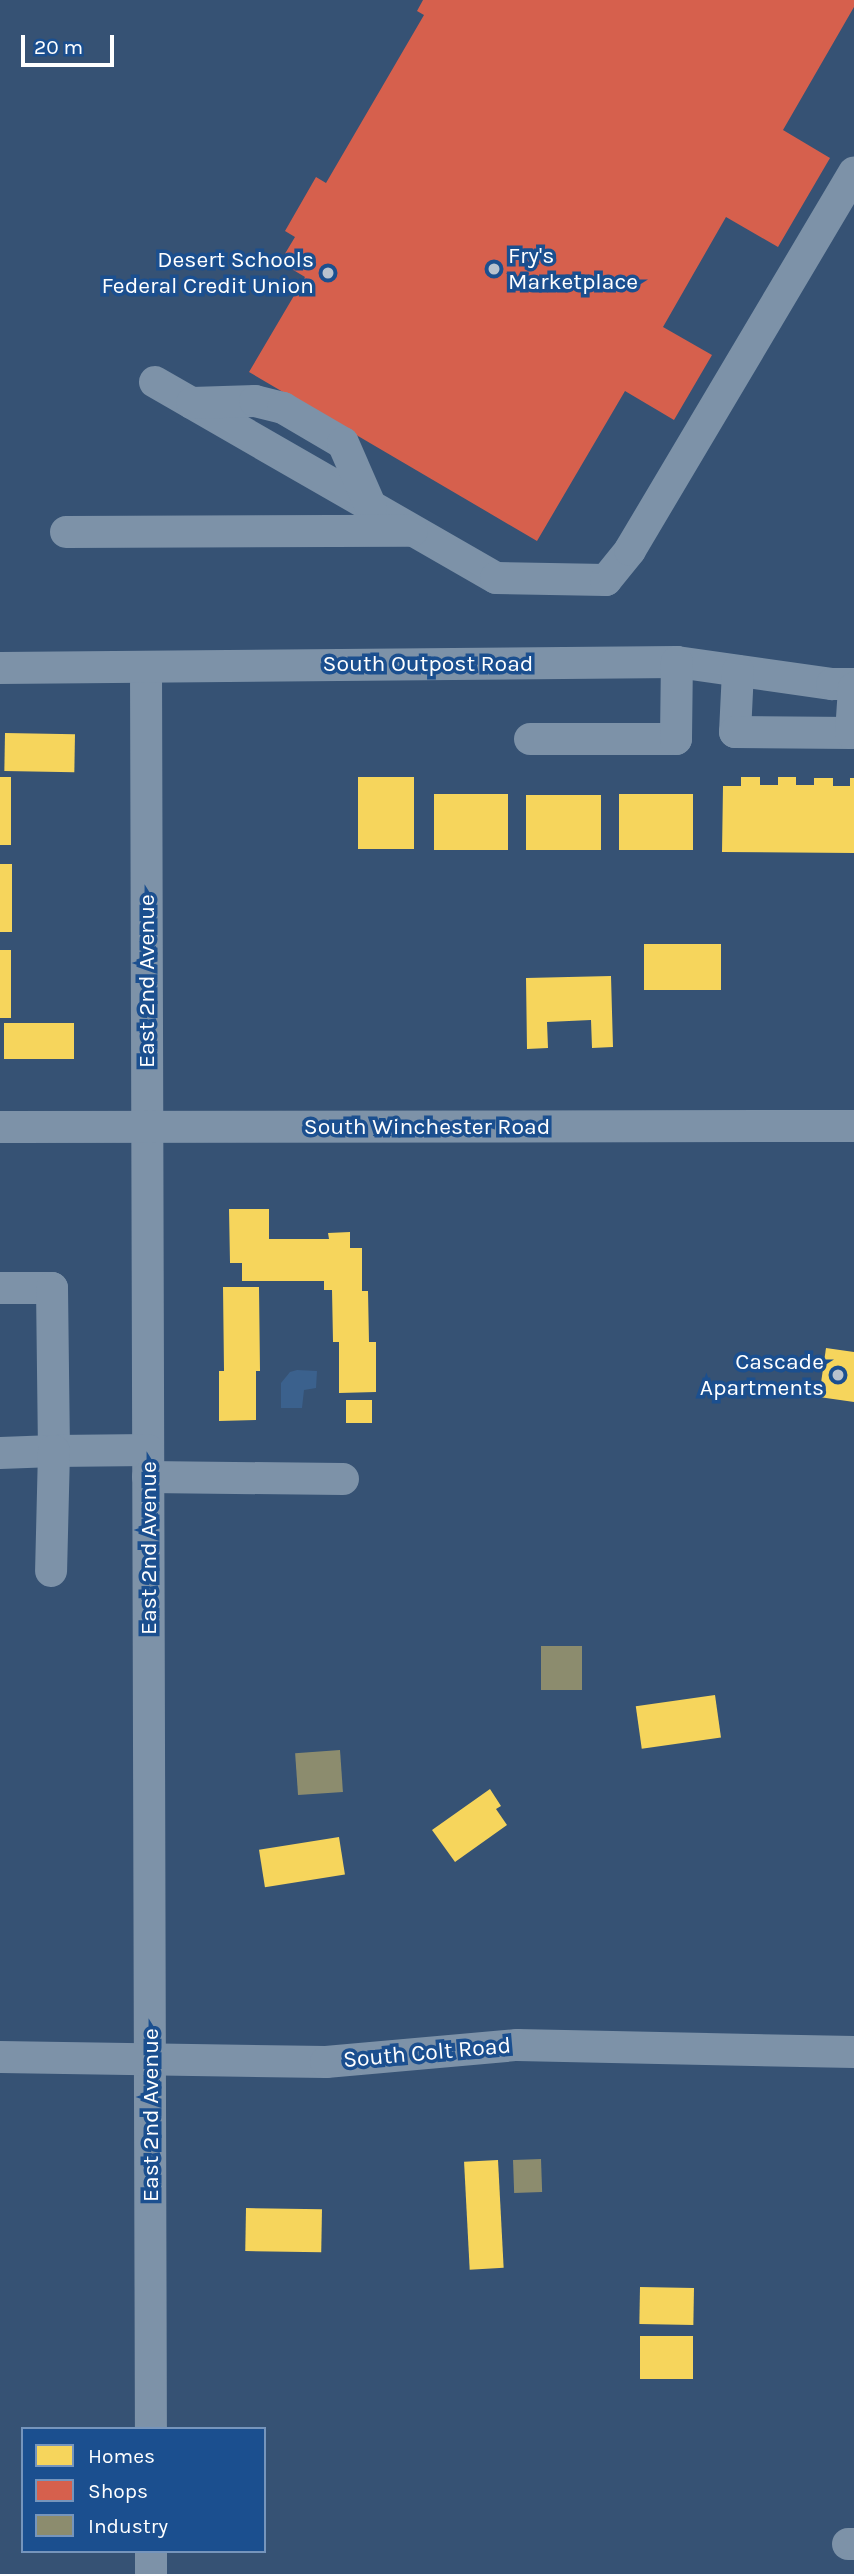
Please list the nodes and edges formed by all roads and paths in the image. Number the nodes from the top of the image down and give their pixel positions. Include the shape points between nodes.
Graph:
1 (854, 172) edge
2 (155, 382) dead end
3 (190, 403) junction
4 (371, 507) junction
5 (414, 531) junction
6 (66, 532) dead end
7 (677, 662) junction
8 (146, 667) junction
9 (0, 668) edge
10 (738, 671) junction
11 (854, 686) edge
12 (530, 739) dead end
13 (854, 1126) edge
14 (0, 1127) edge
15 (147, 1127) junction
16 (0, 1288) edge
17 (54, 1451) junction
18 (0, 1453) edge
19 (148, 1463) junction
20 (343, 1479) dead end
21 (51, 1572) dead end
22 (854, 2052) edge
23 (0, 2057) edge
24 (151, 2057) junction
25 (151, 2427) edge
26 (151, 2553) edge
27 (151, 2574) edge

1 - 5 street via 630,550 606,580 496,578
2 - 3 street
3 - 4 street
3 - 4 street via 255,401 283,408 343,443
4 - 5 street
5 - 6 street
7 - 8 street, South Outpost Road
7 - 10 street, South Outpost Road
7 - 12 street via 676,739
8 - 9 street, South Outpost Road
8 - 15 street, East 2nd Avenue
10 - 11 street, South Outpost Road
10 - 11 street via 735,732 851,733
13 - 15 street, South Winchester Road
14 - 15 street, South Winchester Road
15 - 19 street, East 2nd Avenue
16 - 17 street via 52,1288
17 - 18 street
17 - 19 street
17 - 21 street
19 - 20 street
19 - 24 street, East 2nd Avenue
22 - 24 street, South Colt Road via 517,2045 326,2062
23 - 24 street, South Colt Road
24 - 25 street, East 2nd Avenue
26 - 27 street

